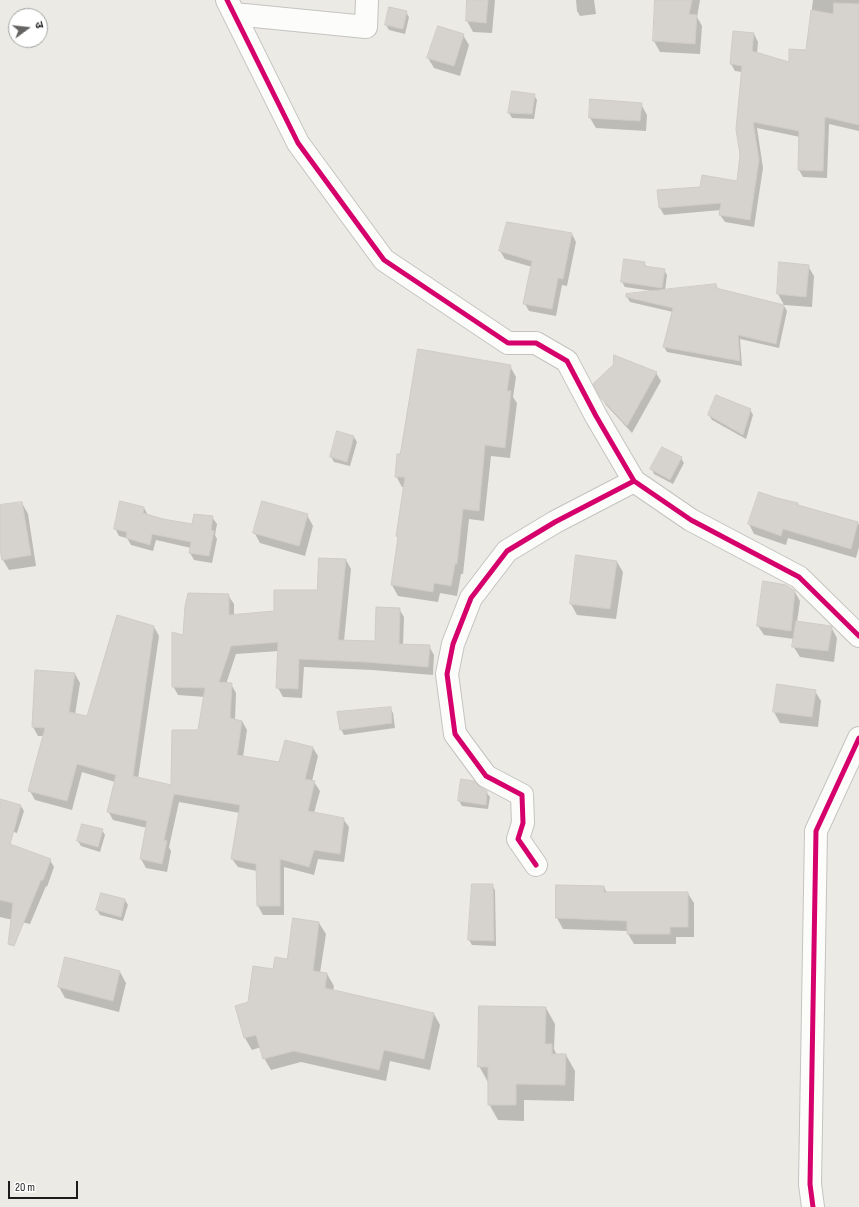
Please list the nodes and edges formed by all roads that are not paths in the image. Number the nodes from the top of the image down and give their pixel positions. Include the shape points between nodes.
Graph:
1 (367, 0) edge
2 (231, 7) edge
3 (634, 481) junction
4 (859, 636) edge
5 (859, 738) edge
6 (536, 865) dead end
7 (813, 1207) edge

1 - 2 street via 366,27
2 - 3 street via 298,143 384,260 508,343 536,342 567,361
3 - 4 street via 691,520 799,577
3 - 6 street via 555,522 507,551 471,598 453,644 446,674 454,734 486,776 522,795 523,823 518,839
5 - 7 street via 816,831 810,1184

